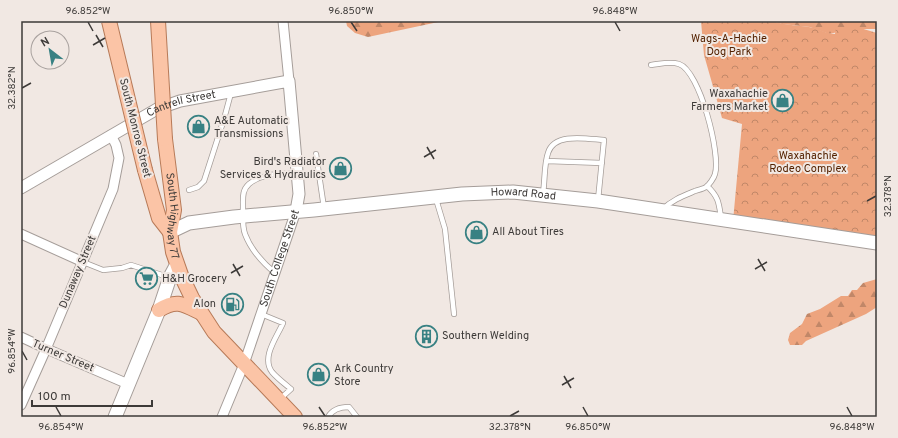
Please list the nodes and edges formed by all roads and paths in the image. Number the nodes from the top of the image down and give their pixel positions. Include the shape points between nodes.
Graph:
1 (109, 21) edge
2 (158, 21) edge
3 (283, 21) edge
4 (651, 65) dead end
5 (289, 81) junction
6 (231, 91) junction
7 (111, 136) junction
8 (316, 154) dead end
9 (547, 161) junction
10 (602, 163) junction
11 (297, 173) junction
12 (707, 186) junction
13 (21, 188) edge
14 (189, 190) dead end
15 (543, 195) junction
16 (436, 197) junction
17 (598, 201) junction
18 (324, 209) junction
19 (296, 211) junction
20 (661, 211) junction
21 (243, 216) junction
22 (721, 219) junction
23 (170, 232) junction
24 (21, 234) edge
25 (877, 243) edge
26 (83, 262) junction
27 (177, 264) junction
28 (275, 274) junction
29 (170, 277) junction
30 (159, 310) junction
31 (201, 313) junction
32 (261, 314) junction
33 (454, 314) dead end
34 (21, 337) edge
35 (46, 349) junction
36 (244, 364) junction
37 (128, 384) junction
38 (279, 400) junction
39 (21, 405) edge
40 (115, 417) edge
41 (222, 417) edge
42 (295, 417) edge
43 (328, 417) edge
44 (357, 417) edge

1 - 23 main road, South Monroe Street, bridge via 145,170 159,218
2 - 23 main road, South Highway 77, bridge via 174,210
3 - 5 street, South College Street
4 - 12 lane via 680,64 696,84 703,100 715,151 715,174
5 - 6 street, Cantrell Street
5 - 11 street, South College Street
6 - 7 street, Cantrell Street via 180,101 158,109
6 - 14 lane via 204,181 198,187
7 - 13 street, Cantrell Street
7 - 26 street, Dunaway Street via 116,145 118,158 113,189
8 - 18 lane
9 - 10 lane
9 - 10 lane via 551,146 556,142 576,138 604,140
9 - 15 lane
10 - 17 lane
11 - 19 street, South College Street via 299,194
11 - 21 lane via 264,176 249,184 244,192
12 - 20 lane via 677,198
12 - 22 lane via 718,199
15 - 16 main road, Howard Road via 513,192
15 - 17 main road, Howard Road
16 - 18 main road, Howard Road
16 - 33 lane via 445,229
17 - 20 main road, Howard Road
18 - 19 main road, Howard Road
19 - 21 main road, Howard Road
19 - 28 street, South College Street
20 - 22 main road, Howard Road
21 - 23 main road, Howard Road via 188,223
21 - 28 lane via 244,233 265,265
22 - 25 main road, Howard Road
23 - 27 main road, South Highway 77
24 - 26 street
26 - 29 lane via 103,270 131,265
26 - 35 street, Dunaway Street
27 - 29 main road
27 - 31 main road, South Highway 77
28 - 32 street, South College Street
29 - 30 main road
30 - 31 main road via 168,304 179,303
30 - 37 main road
31 - 36 main road, South Highway 77 via 214,332
32 - 36 street, South College Street
32 - 38 lane via 284,323 268,358 273,373 291,389
34 - 35 street, Turner Street
35 - 37 street, Turner Street
35 - 39 street, Dunaway Street
36 - 38 main road, South Highway 77
36 - 41 street, South College Street
37 - 40 main road
38 - 42 main road, South Highway 77
43 - 44 lane via 340,407 348,407

